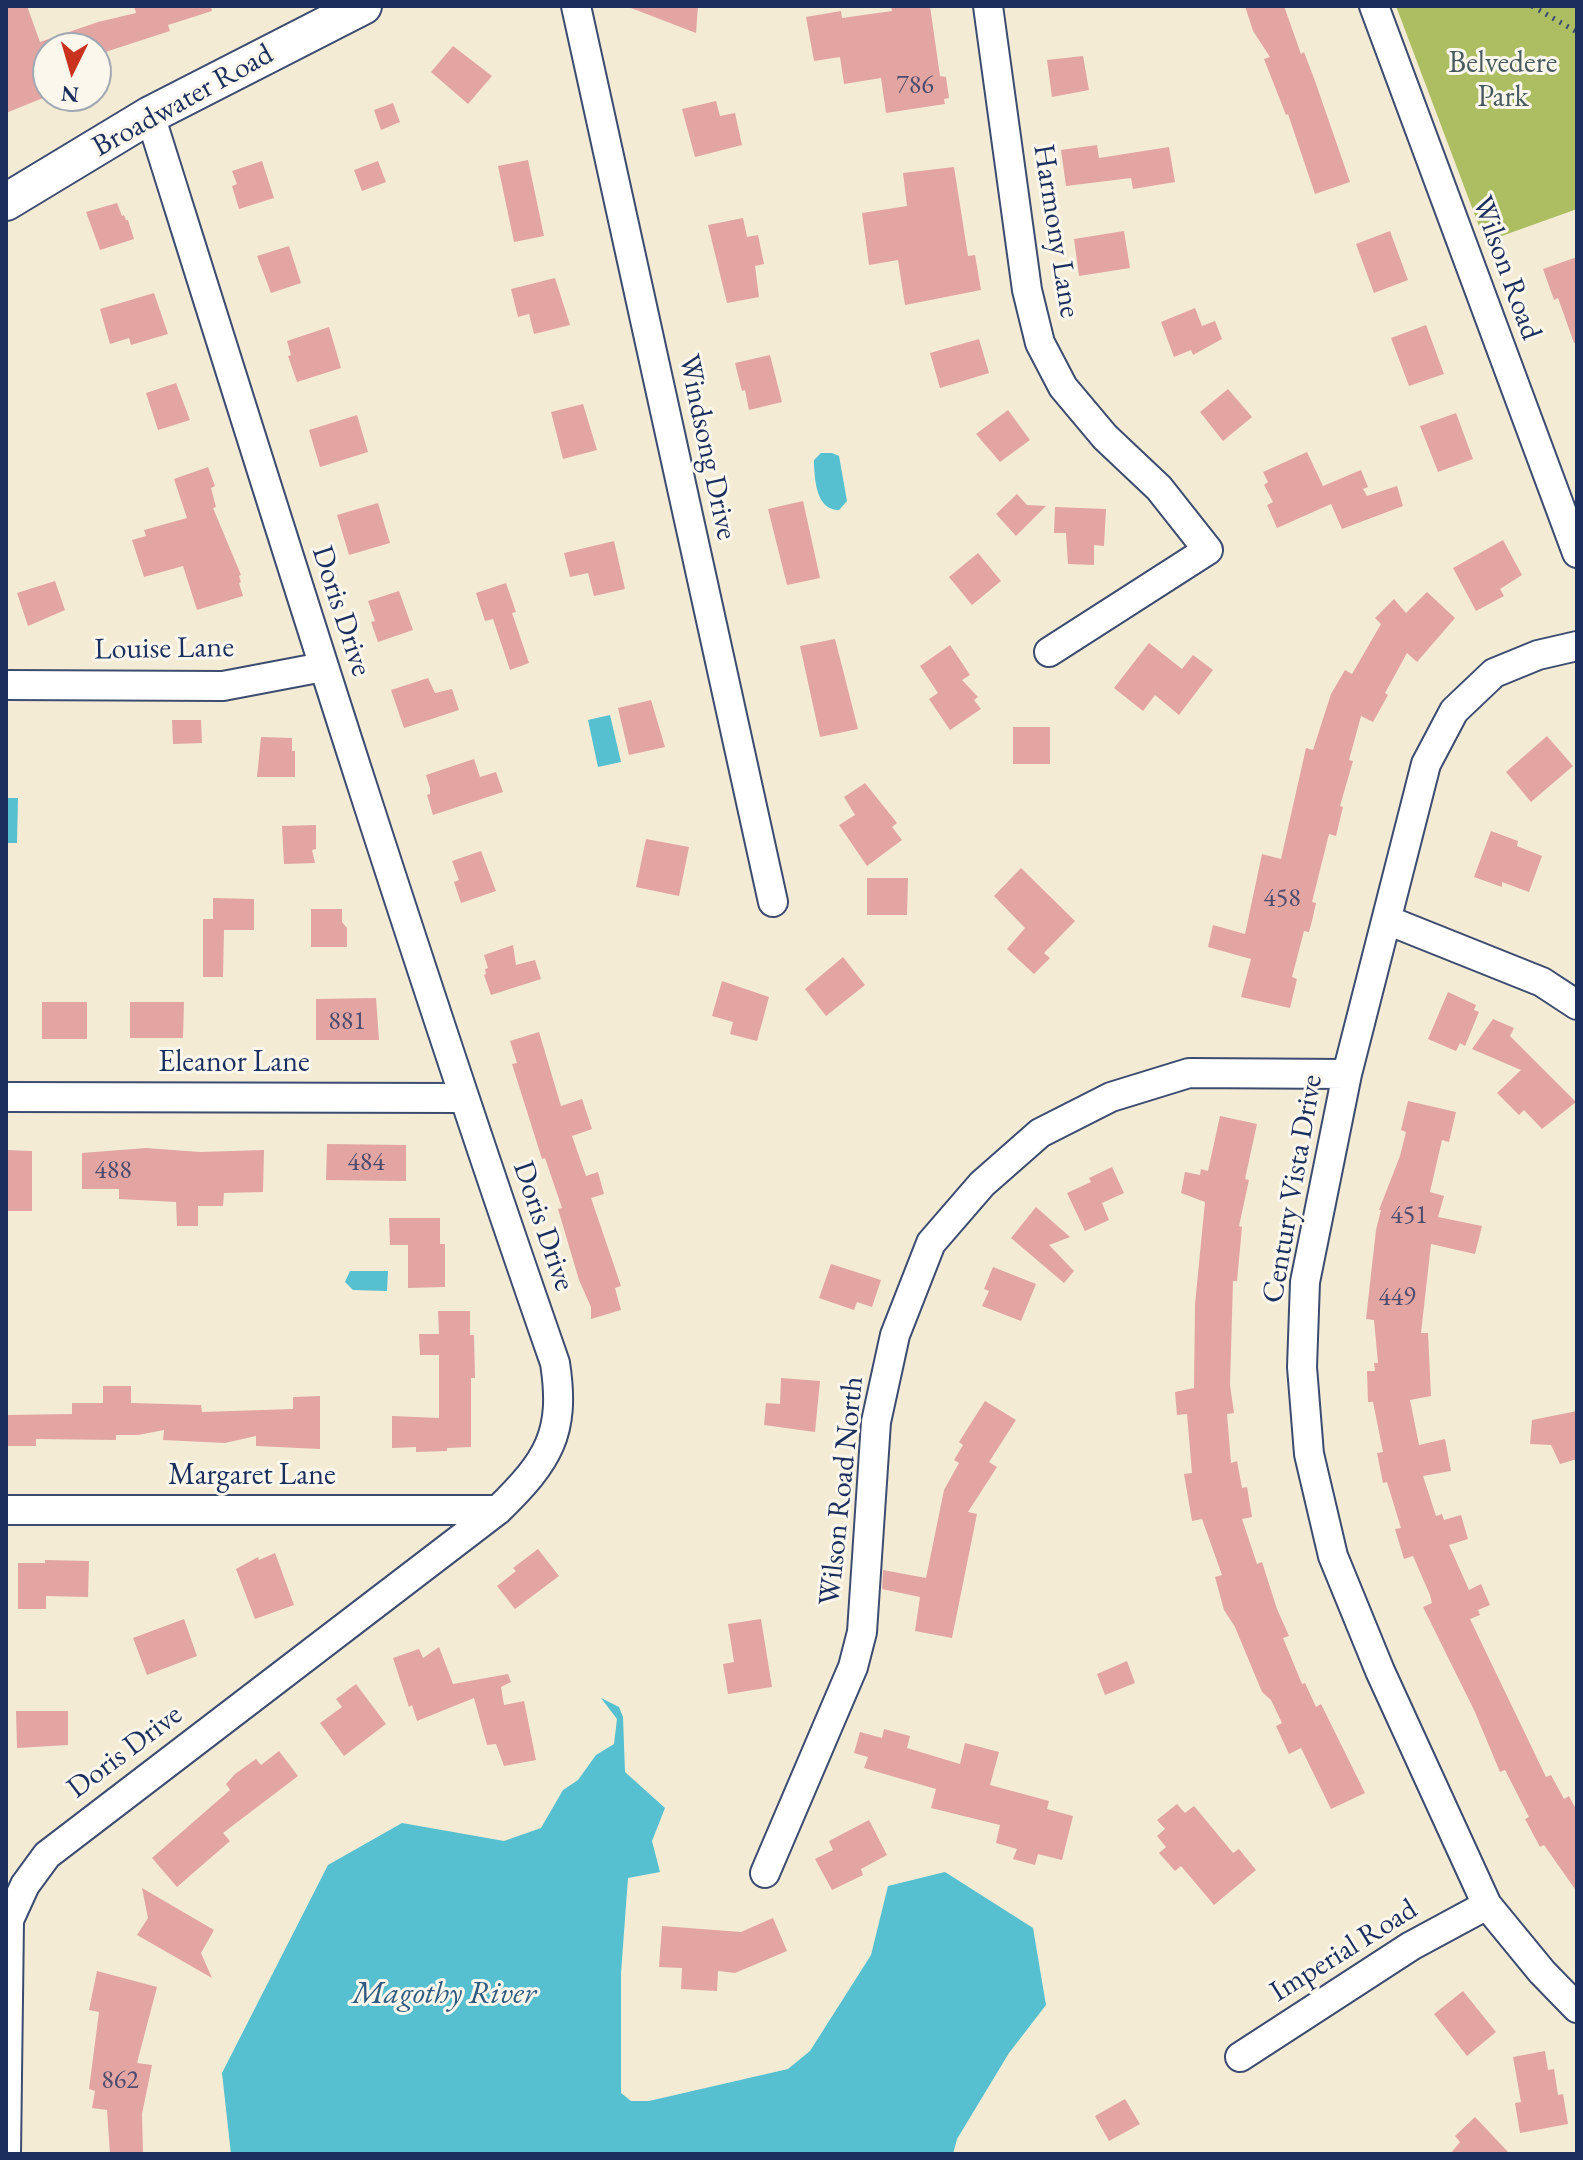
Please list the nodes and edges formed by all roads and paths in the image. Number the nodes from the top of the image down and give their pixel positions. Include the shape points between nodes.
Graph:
1 (363, 6) edge
2 (576, 6) edge
3 (988, 6) edge
4 (1374, 6) edge
5 (1532, 6) edge
6 (1577, 32) edge
7 (150, 115) junction
8 (6, 202) edge
9 (1577, 553) edge
10 (1577, 646) edge
11 (1049, 652) dead end
12 (323, 667) junction
13 (6, 685) edge
14 (773, 902) dead end
15 (1387, 920) junction
16 (1577, 1005) edge
17 (1347, 1074) junction
18 (6, 1097) edge
19 (462, 1098) junction
20 (6, 1510) edge
21 (498, 1510) junction
22 (765, 1873) dead end
23 (1487, 1905) junction
24 (8, 1918) edge
25 (1577, 2008) edge
26 (1240, 2057) dead end
27 (6, 2154) edge

1 - 7 street, Broadwater Road
2 - 14 street, Windsong Drive
3 - 11 street, Harmony Lane via 1027,290 1040,343 1063,387 1105,437 1159,488 1208,550
4 - 9 street, Wilson Road
5 - 6 path
7 - 8 street, Broadwater Road
7 - 12 street, Doris Drive
10 - 15 street, Century Vista Drive via 1494,673 1454,711 1426,764
12 - 13 street, Louise Lane via 223,686
12 - 19 street, Doris Drive
15 - 16 street via 1542,982
15 - 17 street, Century Vista Drive
17 - 22 street, Wilson Road North via 1189,1073 1111,1097 1040,1133 982,1184 931,1243 895,1335 876,1422 862,1632 856,1655
17 - 23 street, Century Vista Drive via 1305,1282 1302,1367 1309,1454 1333,1556
18 - 19 street, Eleanor Lane
19 - 21 street, Doris Drive via 555,1363 559,1390 548,1450
20 - 21 street, Margaret Lane
21 - 24 street, Doris Drive via 47,1855
23 - 25 street, Century Vista Drive
23 - 26 street, Imperial Road via 1411,1946
24 - 27 street, Doris Drive

